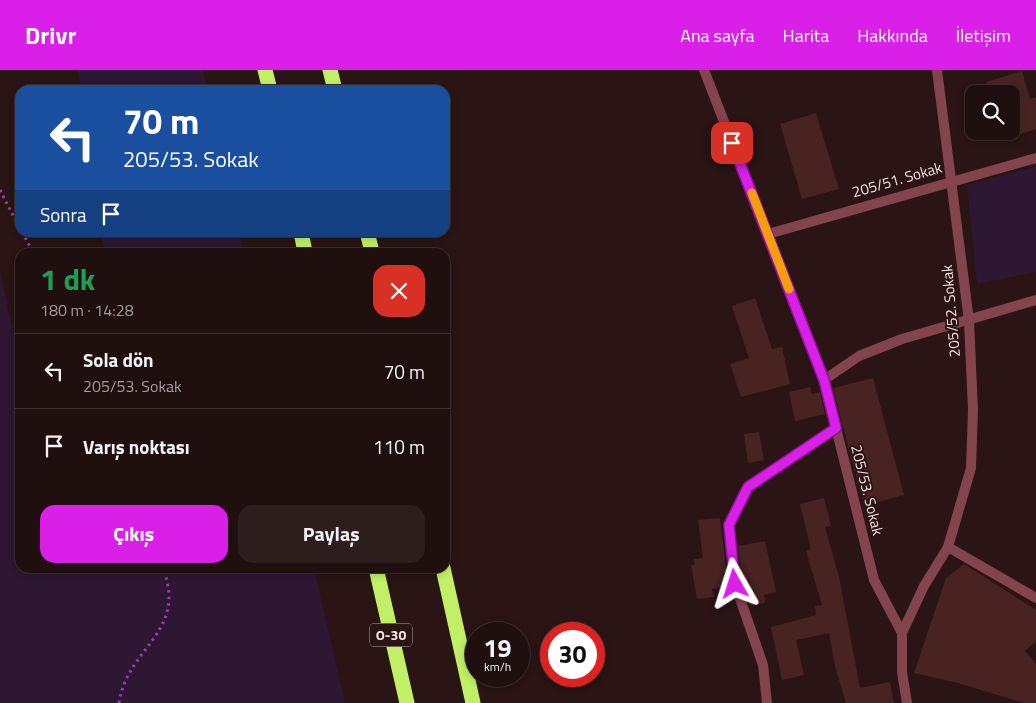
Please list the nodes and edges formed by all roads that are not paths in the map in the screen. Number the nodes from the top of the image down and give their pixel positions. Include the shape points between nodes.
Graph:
1 (266, 70) edge
2 (330, 70) edge
3 (704, 70) edge
4 (937, 70) edge
5 (269, 85) edge
6 (334, 85) edge
7 (1036, 158) edge
8 (951, 180) junction
9 (768, 234) junction
10 (1036, 300) edge
11 (969, 321) junction
12 (824, 380) junction
13 (836, 428) junction
14 (948, 547) junction
15 (377, 573) edge
16 (444, 573) edge
17 (1036, 598) edge
18 (902, 633) junction
19 (407, 703) edge
20 (473, 703) edge
21 (767, 703) edge
22 (907, 703) edge

1 - 5 highway
2 - 6 highway
3 - 9 street, 205/53. Sokak
4 - 8 street, 205/52. Sokak
7 - 8 street, 205/51. Sokak
8 - 9 street, 205/51. Sokak
8 - 11 street, 205/52. Sokak
9 - 12 street, 205/53. Sokak
10 - 11 street
11 - 12 street via 902,339 859,356
11 - 14 street, 205/52. Sokak via 973,410 971,468
12 - 13 street, 205/53. Sokak
13 - 18 street, 205/53. Sokak via 874,580
13 - 21 street via 748,487 729,525 735,584 763,665
14 - 17 street
14 - 18 street, 205/52. Sokak via 924,586
15 - 19 highway, O-30
16 - 20 highway
18 - 22 street via 902,672

